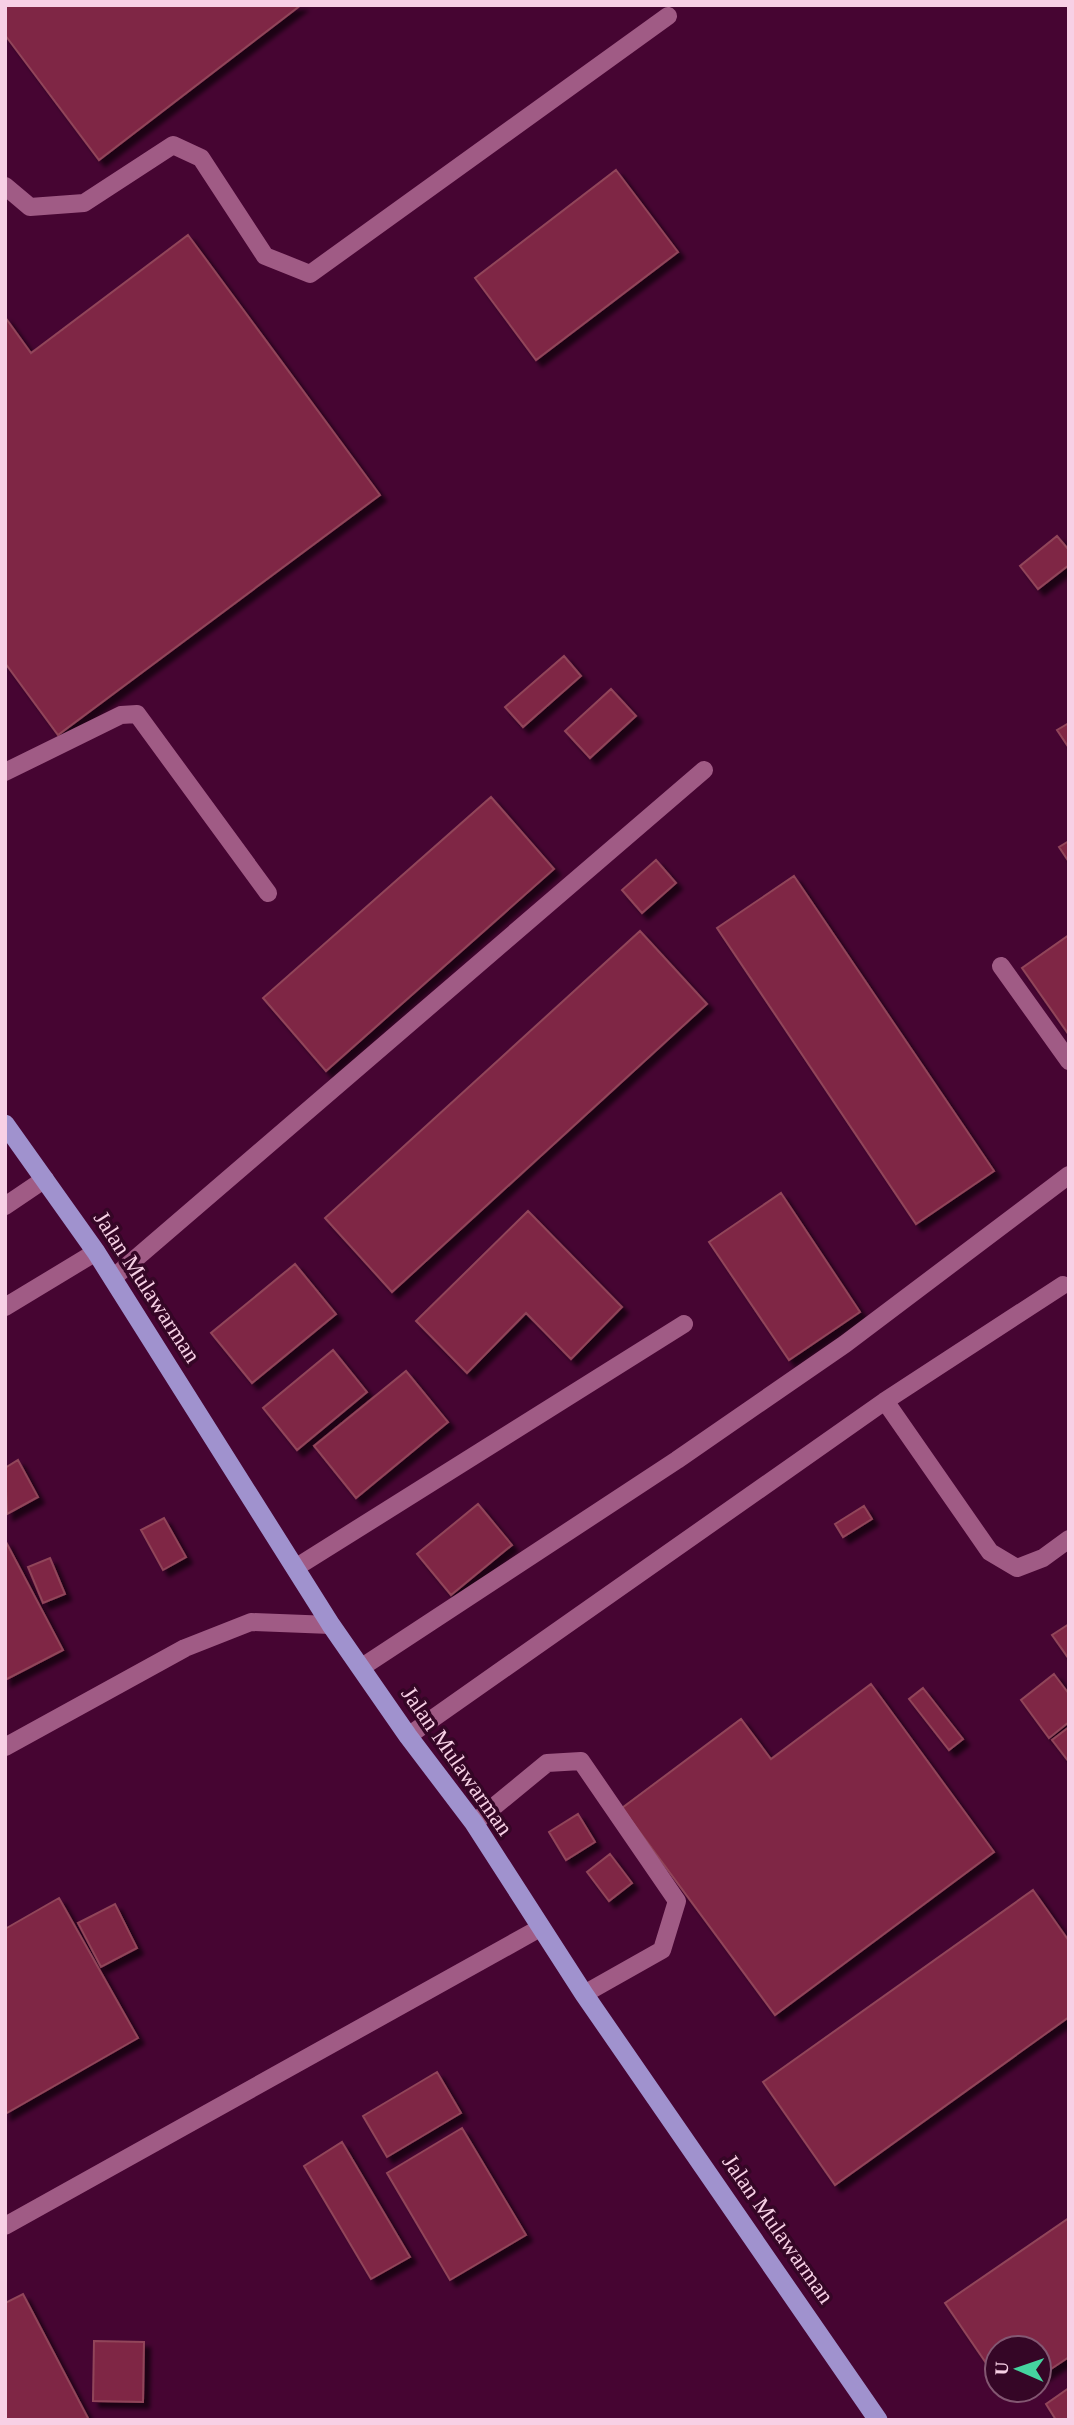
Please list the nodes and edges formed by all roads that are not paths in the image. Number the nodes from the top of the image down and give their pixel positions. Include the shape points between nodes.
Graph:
1 (668, 16) dead end
2 (5, 187) edge
3 (704, 770) dead end
4 (5, 772) edge
5 (268, 893) dead end
6 (1001, 966) dead end
7 (1069, 1061) edge
8 (5, 1124) edge
9 (1069, 1175) edge
10 (46, 1180) junction
11 (5, 1206) edge
12 (96, 1252) junction
13 (114, 1278) junction
14 (1067, 1286) edge
15 (5, 1307) edge
16 (684, 1324) dead end
17 (885, 1401) junction
18 (1069, 1539) edge
19 (295, 1568) junction
20 (331, 1625) junction
21 (362, 1667) junction
22 (408, 1736) junction
23 (5, 1746) edge
24 (474, 1823) junction
25 (540, 1928) junction
26 (584, 1994) junction
27 (5, 2227) edge
28 (878, 2420) edge

1 - 2 street via 310,274 265,256 201,158 173,145 84,203 30,207
3 - 13 street
4 - 5 street via 121,715 137,714
6 - 7 street
8 - 10 highway, Jalan Mulawarman
9 - 21 street via 845,1344
10 - 11 street
10 - 12 highway, Jalan Mulawarman
12 - 13 highway, Jalan Mulawarman
12 - 15 street
13 - 19 highway, Jalan Mulawarman
14 - 17 street
16 - 19 street
17 - 18 street via 990,1552 1017,1568 1043,1558
17 - 22 street
19 - 20 highway, Jalan Mulawarman
20 - 21 highway, Jalan Mulawarman
20 - 23 street via 251,1622 185,1647
21 - 22 highway, Jalan Mulawarman
22 - 24 highway, Jalan Mulawarman
24 - 25 highway, Jalan Mulawarman
24 - 26 street via 547,1763 581,1761 677,1901 662,1950
25 - 26 highway, Jalan Mulawarman
25 - 27 street
26 - 28 highway, Jalan Mulawarman

